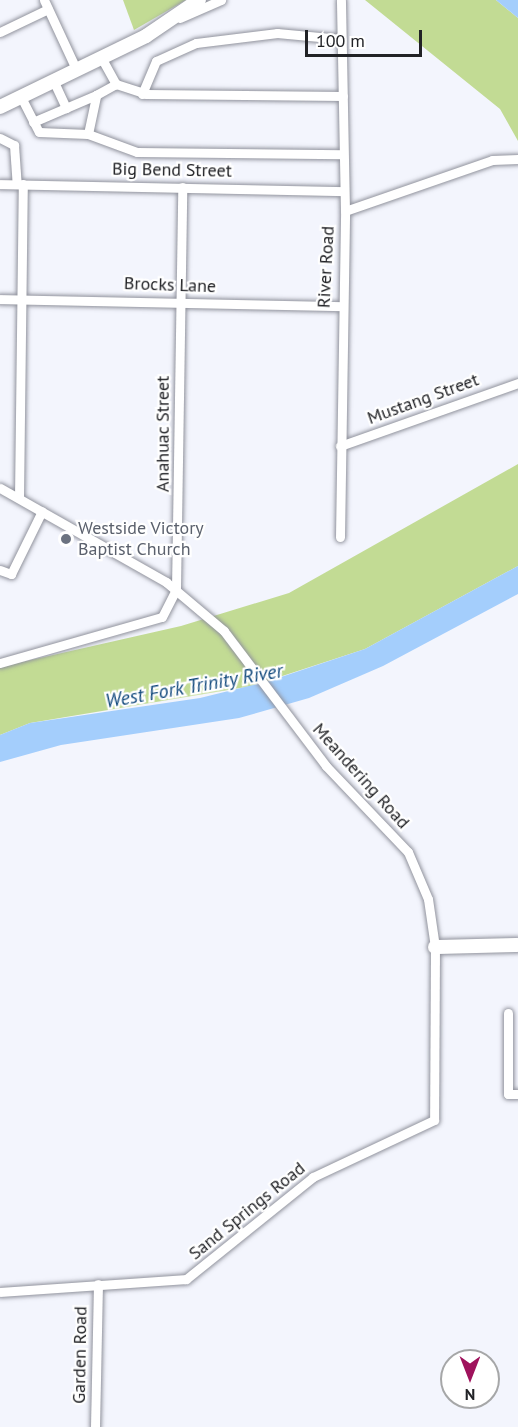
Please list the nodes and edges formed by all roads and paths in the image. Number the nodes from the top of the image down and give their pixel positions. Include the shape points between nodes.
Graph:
1 (199, 0) edge
2 (221, 0) edge
3 (341, 0) edge
4 (46, 4) edge
5 (167, 23) junction
6 (0, 32) edge
7 (341, 39) junction
8 (102, 59) junction
9 (77, 71) junction
10 (54, 82) junction
11 (116, 84) junction
12 (142, 93) junction
13 (96, 95) junction
14 (343, 96) junction
15 (21, 97) junction
16 (0, 106) edge
17 (66, 108) junction
18 (33, 122) junction
19 (88, 134) junction
20 (0, 138) edge
21 (343, 154) junction
22 (518, 159) edge
23 (0, 184) edge
24 (20, 184) junction
25 (182, 187) junction
26 (343, 191) junction
27 (345, 211) junction
28 (0, 299) edge
29 (20, 299) junction
30 (181, 302) junction
31 (340, 306) junction
32 (518, 383) edge
33 (340, 446) junction
34 (1, 492) edge
35 (19, 498) junction
36 (42, 511) junction
37 (340, 537) dead end
38 (0, 570) edge
39 (176, 589) junction
40 (0, 663) edge
41 (518, 945) edge
42 (435, 947) junction
43 (508, 1013) dead end
44 (518, 1094) edge
45 (434, 1120) joint
46 (98, 1284) junction
47 (0, 1292) edge
48 (95, 1427) edge

1 - 5 street
2 - 5 street
3 - 7 street, River Road
4 - 6 street
4 - 9 street
5 - 8 street
7 - 12 street via 277,33 196,43 156,61
7 - 14 street, River Road
8 - 9 street
8 - 11 street
9 - 10 street
10 - 15 street
10 - 17 street
11 - 12 street
11 - 13 street
12 - 14 street
13 - 17 street
13 - 19 street
14 - 21 street, River Road
15 - 16 street
15 - 18 street
17 - 18 street
18 - 19 street via 39,132
19 - 21 street via 136,152
20 - 24 street via 14,145
21 - 26 street, River Road
22 - 27 street via 492,160
23 - 24 street, Big Bend Street
24 - 25 street, Big Bend Street
24 - 29 street
25 - 26 street, Big Bend Street
25 - 30 street, Anahuac Street
26 - 27 street, River Road
27 - 31 street, River Road
28 - 29 street, Brocks Lane
29 - 30 street, Brocks Lane
29 - 35 street
30 - 31 street, Brocks Lane
30 - 39 street, Anahuac Street
31 - 33 street, River Road
32 - 33 street, Mustang Street
33 - 37 street, River Road
34 - 35 street, Meandering Road
35 - 36 street, Meandering Road
36 - 38 street via 10,574
36 - 39 street, Meandering Road
39 - 40 street, Anahuac Street via 162,617
39 - 42 street, Meandering Road via 224,631 302,736 408,852 428,899
41 - 42 street
42 - 45 street, Meandering Road
43 - 44 street via 508,1094
45 - 46 street, Sand Springs Road via 313,1177 186,1279
46 - 47 street, Sand Springs Road
46 - 48 street, Garden Road

